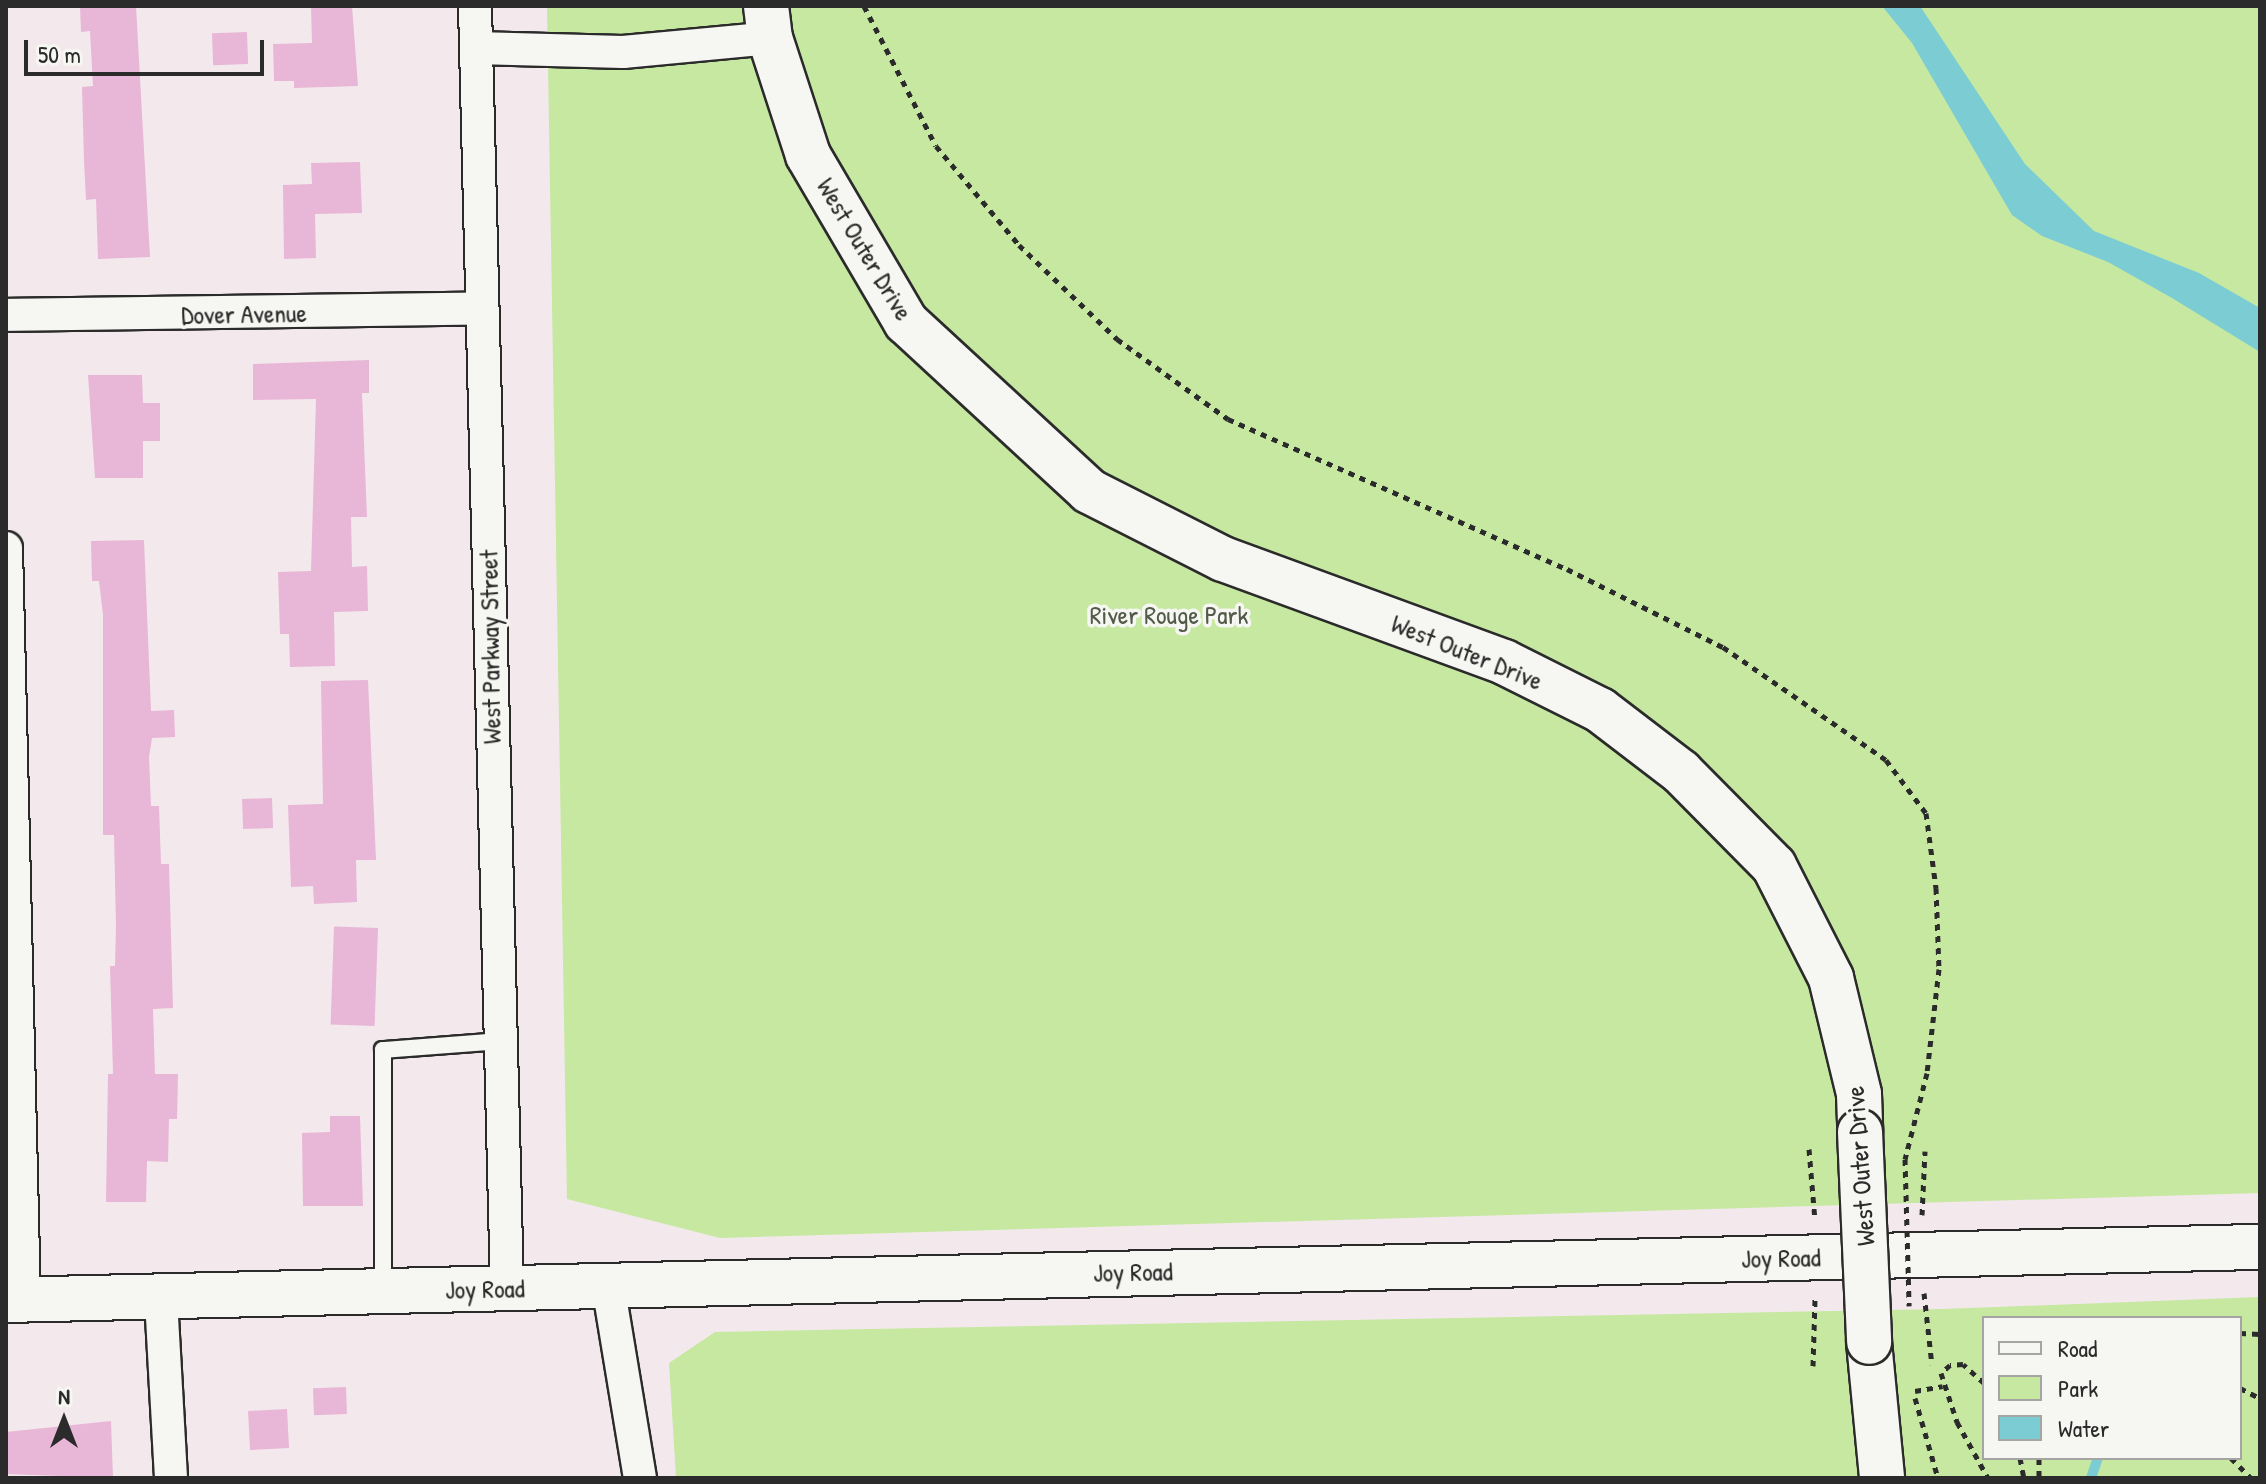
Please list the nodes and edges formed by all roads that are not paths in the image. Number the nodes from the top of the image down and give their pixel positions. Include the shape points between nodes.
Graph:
1 (475, 6) edge
2 (768, 22) edge
3 (476, 48) junction
4 (482, 308) junction
5 (6, 315) edge
6 (6, 548) edge
7 (500, 1041) junction
8 (2260, 1247) edge
9 (608, 1285) junction
10 (507, 1289) junction
11 (383, 1292) junction
12 (161, 1299) junction
13 (15, 1300) edge
14 (171, 1478) edge
15 (640, 1478) edge
16 (1882, 1478) edge

1 - 3 street, West Parkway Street
2 - 3 street via 623,52
2 - 16 main road, West Outer Drive, bridge via 808,155 906,322 1089,491 1223,559 1504,662 1600,710 1681,772 1774,866 1831,978 1859,1094 1869,1342
3 - 4 street, West Parkway Street
4 - 5 street, Dover Avenue
4 - 7 street, West Parkway Street
6 - 13 street
7 - 10 street, West Parkway Street
7 - 11 lane via 383,1050
8 - 9 main road, Joy Road
9 - 10 main road, Joy Road
9 - 15 street
10 - 11 main road, Joy Road
11 - 12 main road, Joy Road
12 - 13 main road, Joy Road
12 - 14 street

